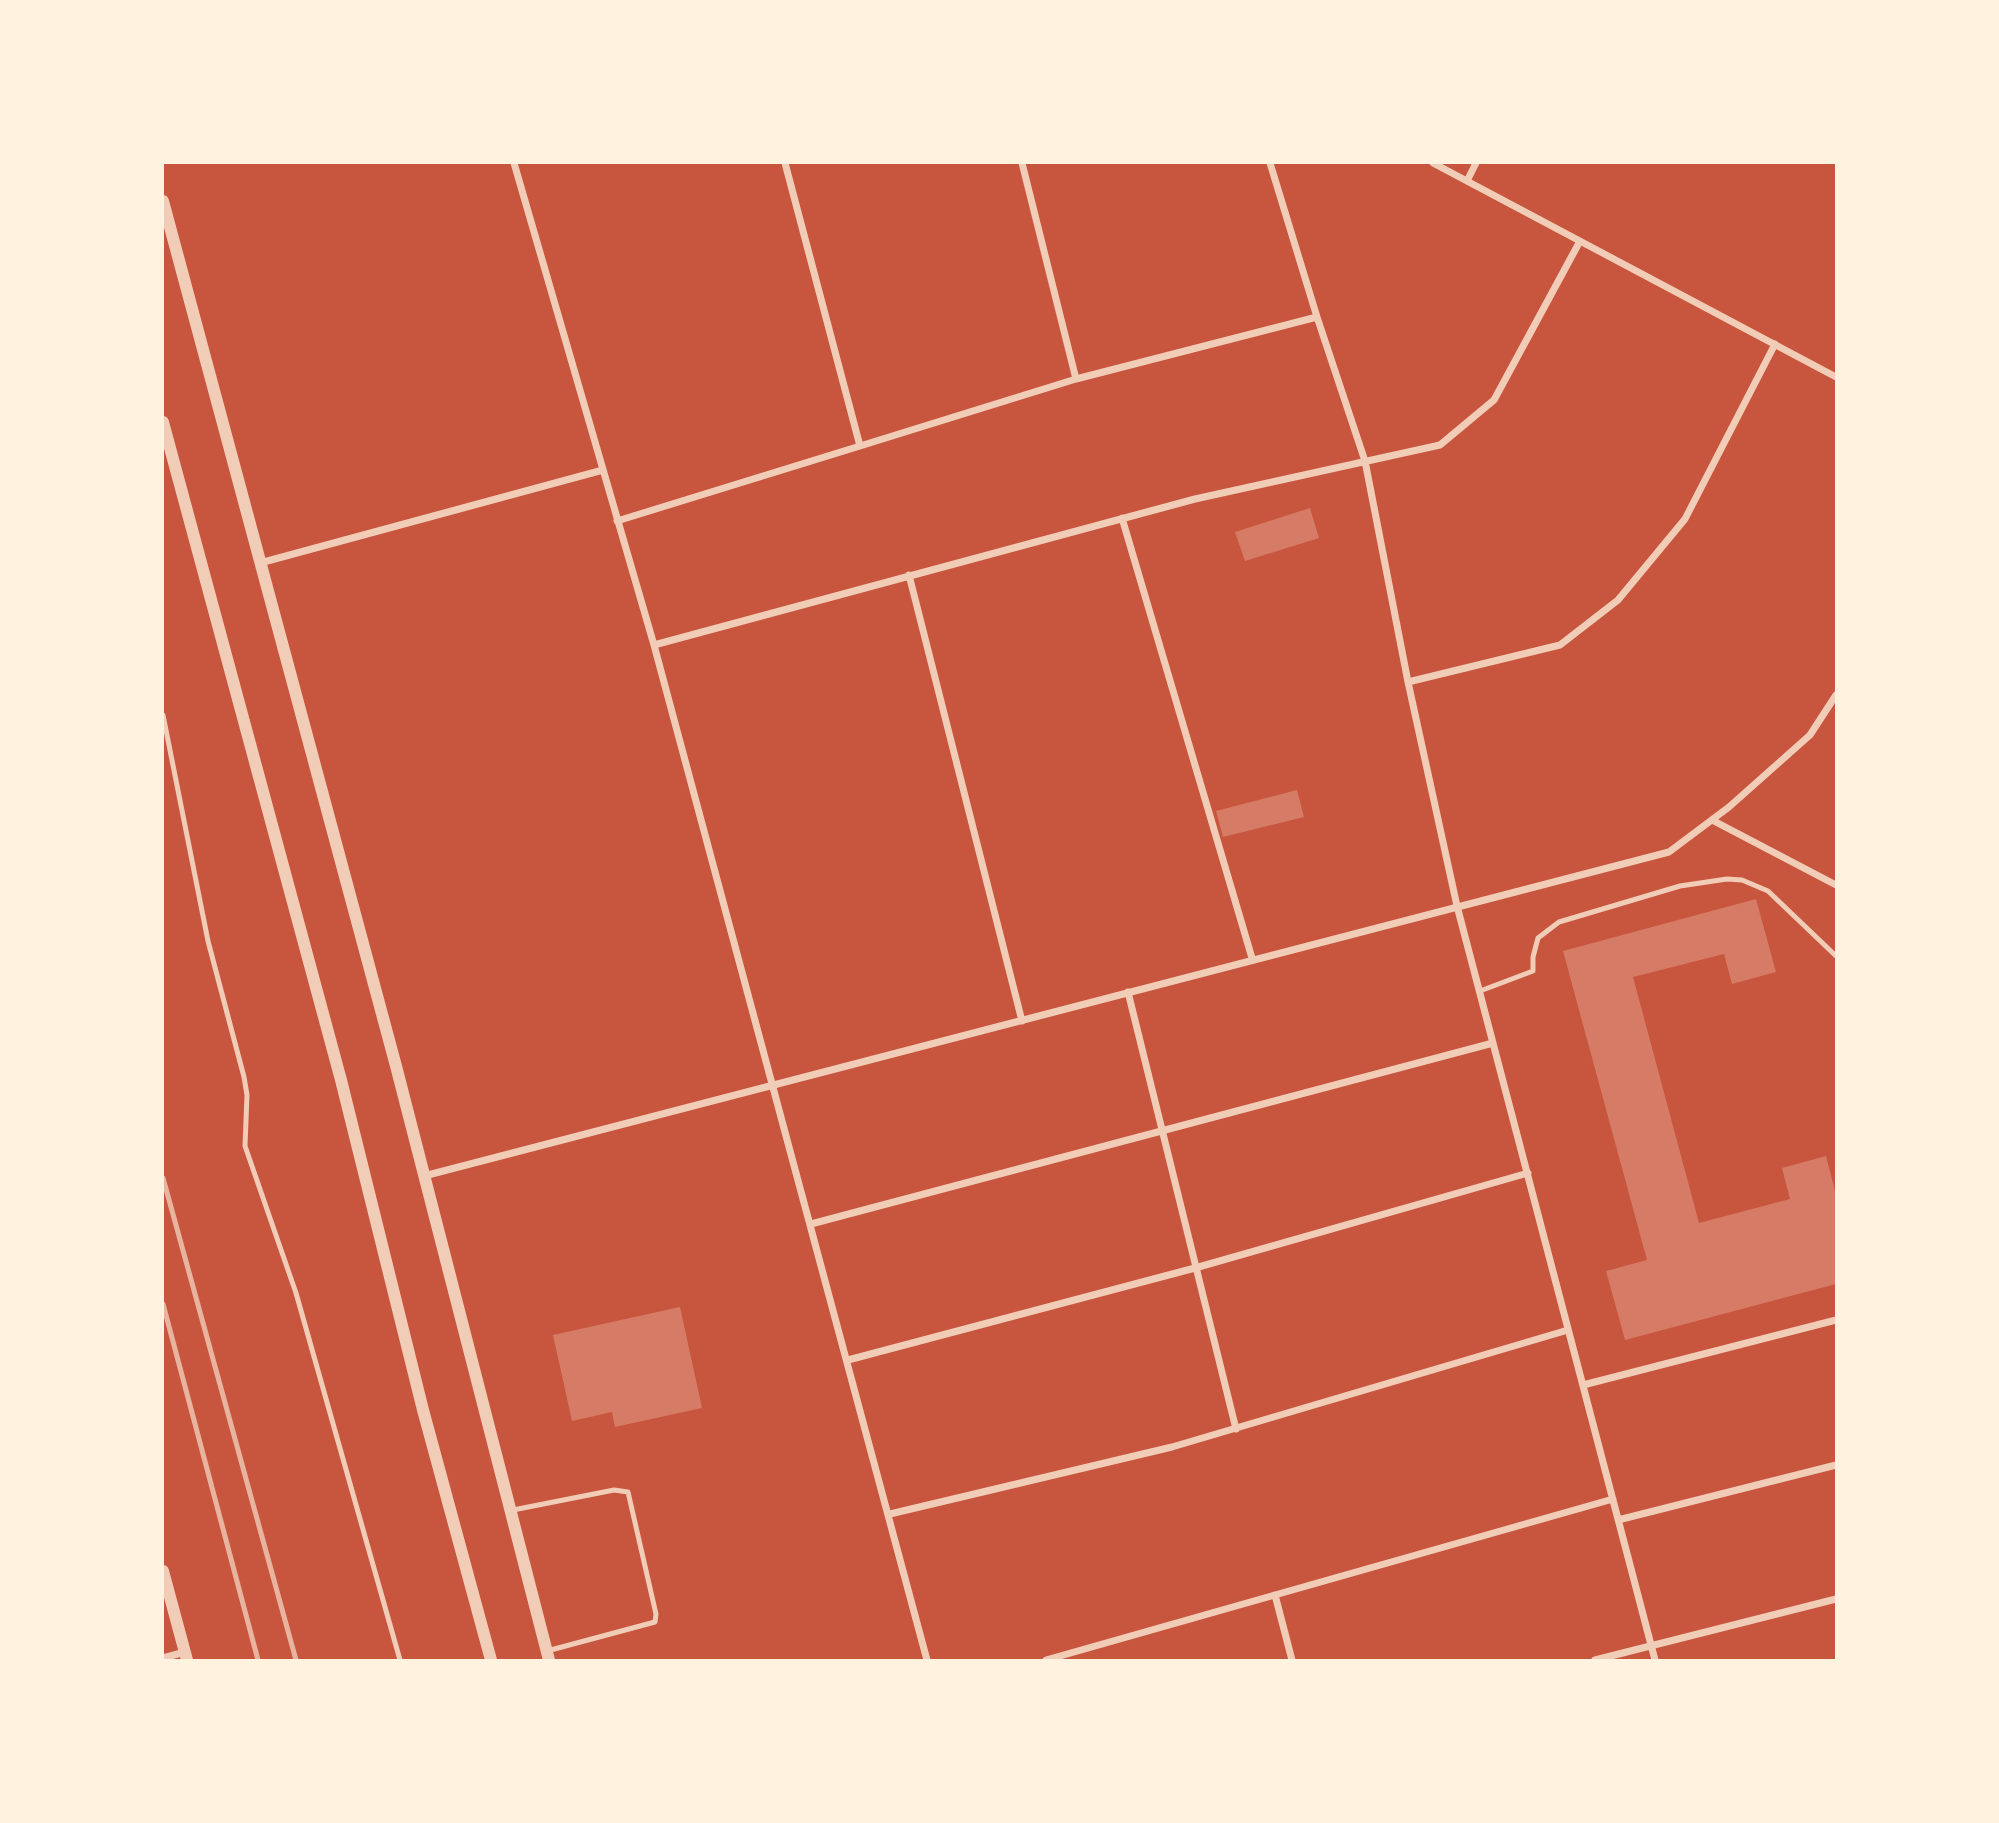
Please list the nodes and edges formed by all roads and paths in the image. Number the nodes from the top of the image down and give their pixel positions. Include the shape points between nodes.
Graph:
1 (514, 163) edge
2 (785, 163) edge
3 (1022, 163) edge
4 (1270, 163) edge
5 (1433, 163) edge
6 (1476, 163) edge
7 (1467, 181) junction
8 (163, 201) edge
9 (1580, 241) junction
10 (1317, 317) junction
11 (1775, 344) junction
12 (1836, 377) edge
13 (1076, 379) junction
14 (163, 422) edge
15 (860, 446) junction
16 (1365, 461) junction
17 (603, 470) junction
18 (1122, 518) junction
19 (617, 521) junction
20 (260, 563) junction
21 (909, 575) junction
22 (654, 645) junction
23 (1408, 682) junction
24 (1836, 695) edge
25 (163, 715) edge
26 (1712, 820) junction
27 (1836, 885) edge
28 (1457, 905) junction
29 (1836, 956) edge
30 (1252, 958) junction
31 (1480, 991) junction
32 (1128, 992) junction
33 (1022, 1021) junction
34 (1493, 1042) junction
35 (774, 1086) junction
36 (1161, 1131) junction
37 (1528, 1173) junction
38 (424, 1176) junction
39 (811, 1224) junction
40 (1195, 1268) junction
41 (1836, 1320) edge
42 (1569, 1330) junction
43 (848, 1360) junction
44 (1583, 1385) junction
45 (1236, 1429) junction
46 (1836, 1465) edge
47 (1613, 1499) junction
48 (510, 1510) junction
49 (890, 1514) junction
50 (1618, 1520) junction
51 (163, 1572) edge
52 (1275, 1595) junction
53 (1836, 1599) edge
54 (1651, 1646) junction
55 (548, 1655) edge
56 (186, 1656) edge
57 (163, 1658) edge
58 (400, 1660) edge
59 (491, 1660) edge
60 (927, 1660) edge
61 (1046, 1660) edge
62 (1292, 1660) edge
63 (1595, 1660) edge
64 (1655, 1660) edge

1 - 17 street
2 - 15 street
3 - 13 street
4 - 10 street
5 - 7 street
6 - 7 street
7 - 9 street
8 - 20 street
9 - 11 street
9 - 16 street via 1494,400 1440,445
10 - 13 street
10 - 16 street
11 - 12 street
11 - 23 street via 1685,519 1618,600 1560,645
13 - 15 street
14 - 59 street via 341,1080
15 - 19 street
16 - 18 street
16 - 23 street
17 - 19 street
17 - 20 street
18 - 21 street
18 - 30 street
19 - 22 street
20 - 38 street
21 - 22 street
21 - 33 street
22 - 35 street
23 - 28 street
24 - 26 street via 1810,735
25 - 58 lane via 208,941 244,1077 245,1146 296,1293
26 - 27 street
26 - 28 street via 1669,852
28 - 30 street
28 - 31 street
29 - 31 lane via 1768,891 1727,879 1679,886 1559,922 1538,938 1533,971
30 - 32 street
31 - 34 street
32 - 33 street
32 - 36 street
33 - 35 street
34 - 36 street
34 - 37 street
35 - 38 street
35 - 39 street
36 - 39 street
36 - 40 street
37 - 40 street
37 - 42 street
38 - 48 street
39 - 43 street
40 - 43 street
40 - 45 street
41 - 44 street
42 - 44 street
42 - 45 street
43 - 49 street
44 - 47 street
45 - 49 street
46 - 50 street
47 - 50 street
47 - 52 street
48 - 55 street
48 - 55 lane via 614,1490 628,1492 655,1622
49 - 60 street
50 - 54 street
51 - 56 street
52 - 61 street
52 - 62 street
53 - 54 street
54 - 63 street
54 - 64 street
56 - 57 street

